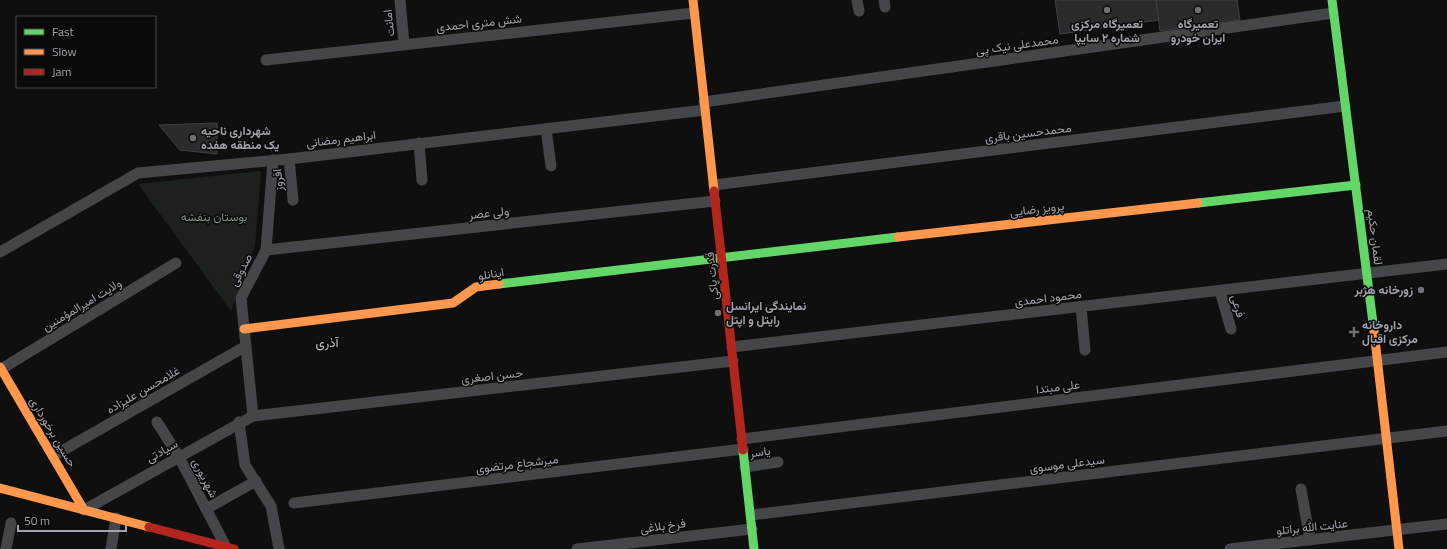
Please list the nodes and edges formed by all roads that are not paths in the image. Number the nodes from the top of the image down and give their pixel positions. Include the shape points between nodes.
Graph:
1 (400, 0) edge
2 (693, 0) edge
3 (1332, 0) edge
4 (694, 13) junction
5 (1333, 13) junction
6 (404, 44) junction
7 (266, 60) dead end
8 (705, 106) junction
9 (1345, 106) junction
10 (546, 129) junction
11 (419, 143) junction
12 (289, 159) junction
13 (273, 160) junction
14 (550, 166) dead end
15 (422, 180) dead end
16 (1356, 184) junction
17 (714, 186) junction
18 (293, 200) dead end
19 (715, 201) junction
20 (266, 250) junction
21 (0, 252) edge
22 (722, 257) junction
23 (176, 263) dead end
24 (1447, 264) edge
25 (1367, 274) junction
26 (1220, 291) junction
27 (1081, 307) junction
28 (244, 329) junction
29 (1231, 329) dead end
30 (246, 346) junction
31 (732, 347) junction
32 (1085, 350) dead end
33 (1447, 352) edge
34 (1377, 360) junction
35 (733, 362) junction
36 (1, 368) edge
37 (253, 416) junction
38 (157, 422) dead end
39 (239, 422) junction
40 (1447, 431) edge
41 (1386, 438) junction
42 (742, 444) junction
43 (53, 456) junction
44 (179, 457) junction
45 (778, 462) dead end
46 (745, 467) junction
47 (256, 481) junction
48 (0, 488) edge
49 (1301, 489) dead end
50 (294, 504) dead end
51 (206, 508) junction
52 (84, 510) junction
53 (750, 515) junction
54 (116, 518) junction
55 (11, 523) dead end
56 (1447, 524) edge
57 (752, 529) junction
58 (1397, 530) junction
59 (1310, 540) junction
60 (230, 548) edge
61 (6, 549) edge
62 (111, 549) edge
63 (279, 549) edge
64 (577, 549) edge
65 (754, 549) edge
66 (1230, 549) edge
67 (1399, 549) edge

1 - 6 street, امانت
2 - 4 street, قدرت پاکی
3 - 5 street, لقمان حکیم
4 - 6 street, شش متری احمدی
4 - 8 street, قدرت پاکی
5 - 8 street, محمدعلی نیک پی
5 - 9 street, لقمان حکیم
6 - 7 street, شش متری احمدی
8 - 10 street, ابراهیم رمضانی
8 - 17 street, قدرت پاکی
9 - 16 street, لقمان حکیم
9 - 17 street, محمدحسین باقری
10 - 11 street, ابراهیم رمضانی
10 - 14 street
11 - 12 street, ابراهیم رمضانی
11 - 15 street
12 - 13 street, ابراهیم رمضانی
12 - 18 street, افروز
13 - 20 street, صدوقی
13 - 21 street, ابراهیم رمضانی via 138,173
16 - 22 street, پرویز رضایی
16 - 25 street, لقمان حکیم
17 - 19 street, قدرت پاکی
19 - 20 street, ولی عصر
19 - 22 street, قدرت پاکی
20 - 28 street, صدوقی via 241,298
22 - 28 street, اینانلو via 476,287 453,303
22 - 31 street, قدرت پاکی
23 - 36 street, ولایت امیرالمؤمنین
24 - 25 street, محمود احمدی
25 - 26 street, محمود احمدی
25 - 34 street, لقمان حکیم
26 - 27 street, محمود احمدی
26 - 29 street, فرعی
27 - 31 street, محمود احمدی
27 - 32 street
28 - 30 street, صدوقی
30 - 37 street, صدوقی
30 - 43 street, غلامحسن علیزاده
31 - 35 street, قدرت پاکی
33 - 34 street, علی مبتدا
34 - 41 street, لقمان حکیم
34 - 42 street, علی مبتدا
35 - 37 street, حسن اصغری
35 - 42 street, قدرت پاکی
36 - 43 street, حسین برخورداری
37 - 39 street, سیادتی
38 - 44 street, شهریوری
39 - 44 street, سیادتی
39 - 47 street via 245,464
40 - 41 street, سیدعلی موسوی
41 - 53 street, سیدعلی موسوی
41 - 58 street, لقمان حکیم
42 - 46 street, قدرت پاکی
42 - 50 street, میرشجاع مرتضوی
43 - 52 street, حسین برخورداری
44 - 51 street, شهریوری
44 - 52 street, سیادتی
45 - 46 street, یاسر
46 - 53 street, قدرت پاکی
47 - 51 street
47 - 63 street via 271,506
48 - 52 street
49 - 59 street
51 - 60 street, شهریوری
52 - 54 street
53 - 57 street, قدرت پاکی
54 - 60 street
54 - 62 street
55 - 61 street
56 - 58 street, عنایت الله براتلو
57 - 64 street, فرخ بلاغی
57 - 65 street, قدرت پاکی
58 - 59 street, عنایت الله براتلو
58 - 67 street, لقمان حکیم
59 - 66 street, عنایت الله براتلو

